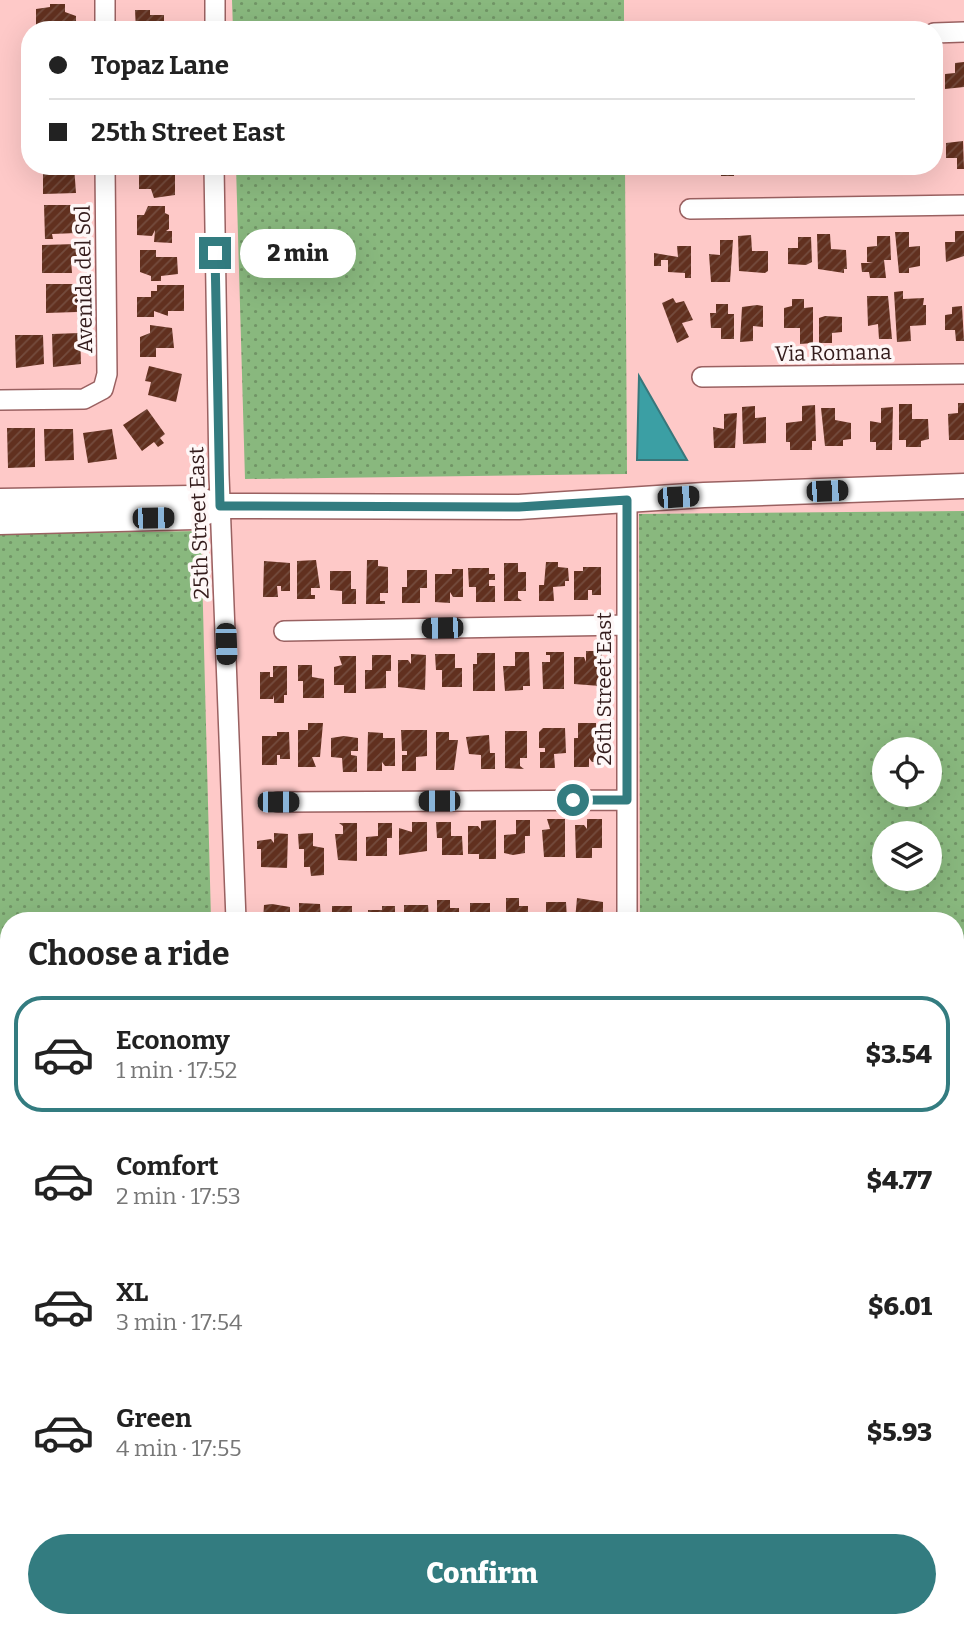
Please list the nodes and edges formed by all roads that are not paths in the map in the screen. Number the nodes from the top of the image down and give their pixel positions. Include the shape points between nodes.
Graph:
1 (105, 0) edge
2 (215, 0) edge
3 (105, 21) edge
4 (215, 21) edge
5 (964, 32) edge
6 (943, 33) edge
7 (105, 175) edge
8 (214, 175) edge
9 (964, 205) edge
10 (690, 209) dead end
11 (964, 374) edge
12 (702, 377) dead end
13 (0, 400) edge
14 (964, 486) edge
15 (627, 500) junction
16 (0, 501) edge
17 (220, 506) junction
18 (0, 522) edge
19 (627, 625) junction
20 (284, 631) dead end
21 (627, 800) junction
22 (278, 802) dead end
23 (236, 912) edge
24 (627, 912) edge

1 - 3 street
2 - 4 street
5 - 6 street
7 - 13 street, Avenida del Sol via 107,374 103,390 84,399
8 - 17 street, 25th Street East
9 - 10 street
11 - 12 street, Via Romana
14 - 15 main road
15 - 17 main road via 519,507
15 - 19 street, 26th Street East
16 - 17 main road via 192,498
17 - 18 main road via 195,517
17 - 23 street, 25th Street East
19 - 20 street
19 - 21 street, 26th Street East
21 - 22 street
21 - 24 street, 26th Street East

